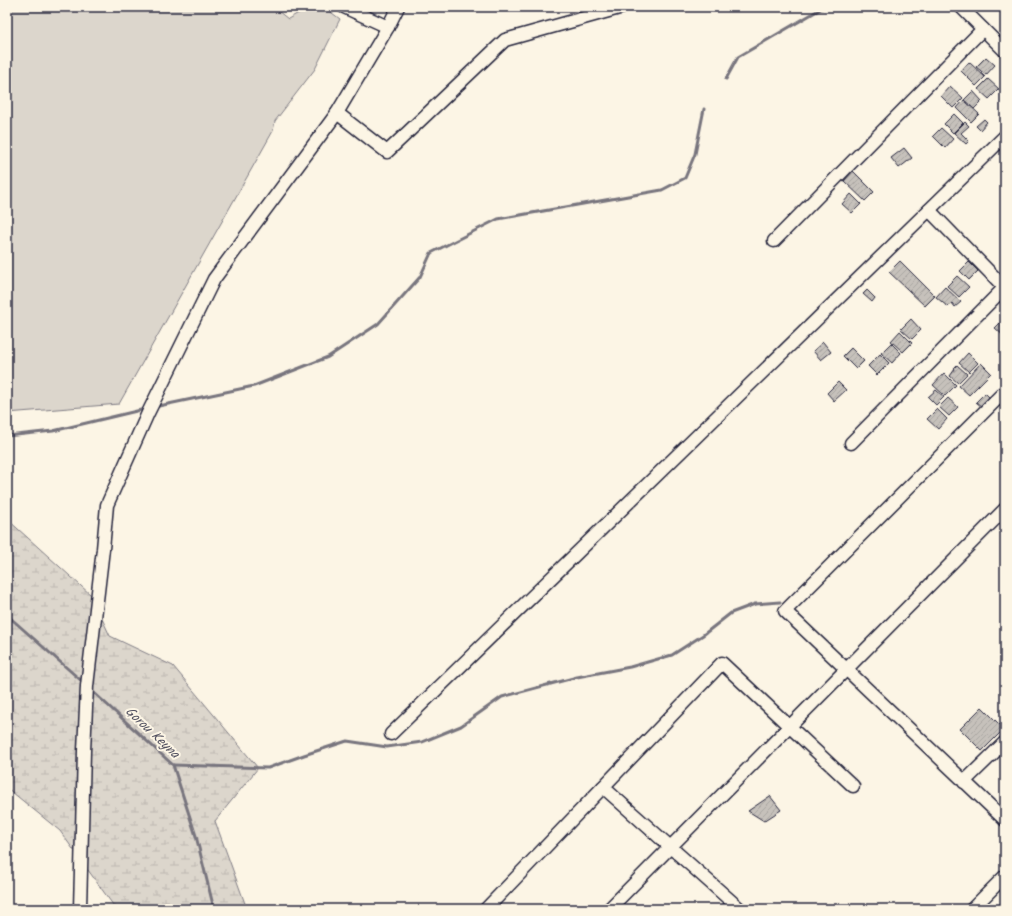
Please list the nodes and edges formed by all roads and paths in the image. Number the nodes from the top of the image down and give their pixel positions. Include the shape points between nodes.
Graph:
1 (344, 7) edge
2 (398, 7) edge
3 (623, 7) edge
4 (961, 7) edge
5 (388, 27) junction
6 (983, 29) junction
7 (1005, 51) edge
8 (338, 113) junction
9 (1005, 136) edge
10 (929, 210) junction
11 (774, 241) dead end
12 (1005, 288) edge
13 (1005, 391) edge
14 (851, 443) dead end
15 (1005, 509) edge
16 (846, 669) junction
17 (790, 726) junction
18 (391, 734) dead end
19 (1005, 742) edge
20 (964, 782) junction
21 (853, 786) dead end
22 (603, 787) junction
23 (1005, 820) edge
24 (670, 847) junction
25 (1005, 876) edge
26 (80, 909) edge
27 (486, 909) edge
28 (609, 909) edge
29 (740, 909) edge
30 (972, 909) edge

1 - 5 street
2 - 5 street
3 - 8 street via 505,40 387,152
4 - 6 street
5 - 8 street
6 - 7 street
6 - 11 street
8 - 26 street via 214,279 148,413 107,505 87,686
9 - 10 street
10 - 12 street
10 - 18 street
12 - 14 street
13 - 16 street via 785,611
15 - 16 street
16 - 17 street
16 - 20 street
17 - 21 street
17 - 22 street via 722,663
17 - 24 street
19 - 20 street
20 - 23 street
22 - 24 street
22 - 27 street
24 - 28 street
24 - 29 street
25 - 30 street

